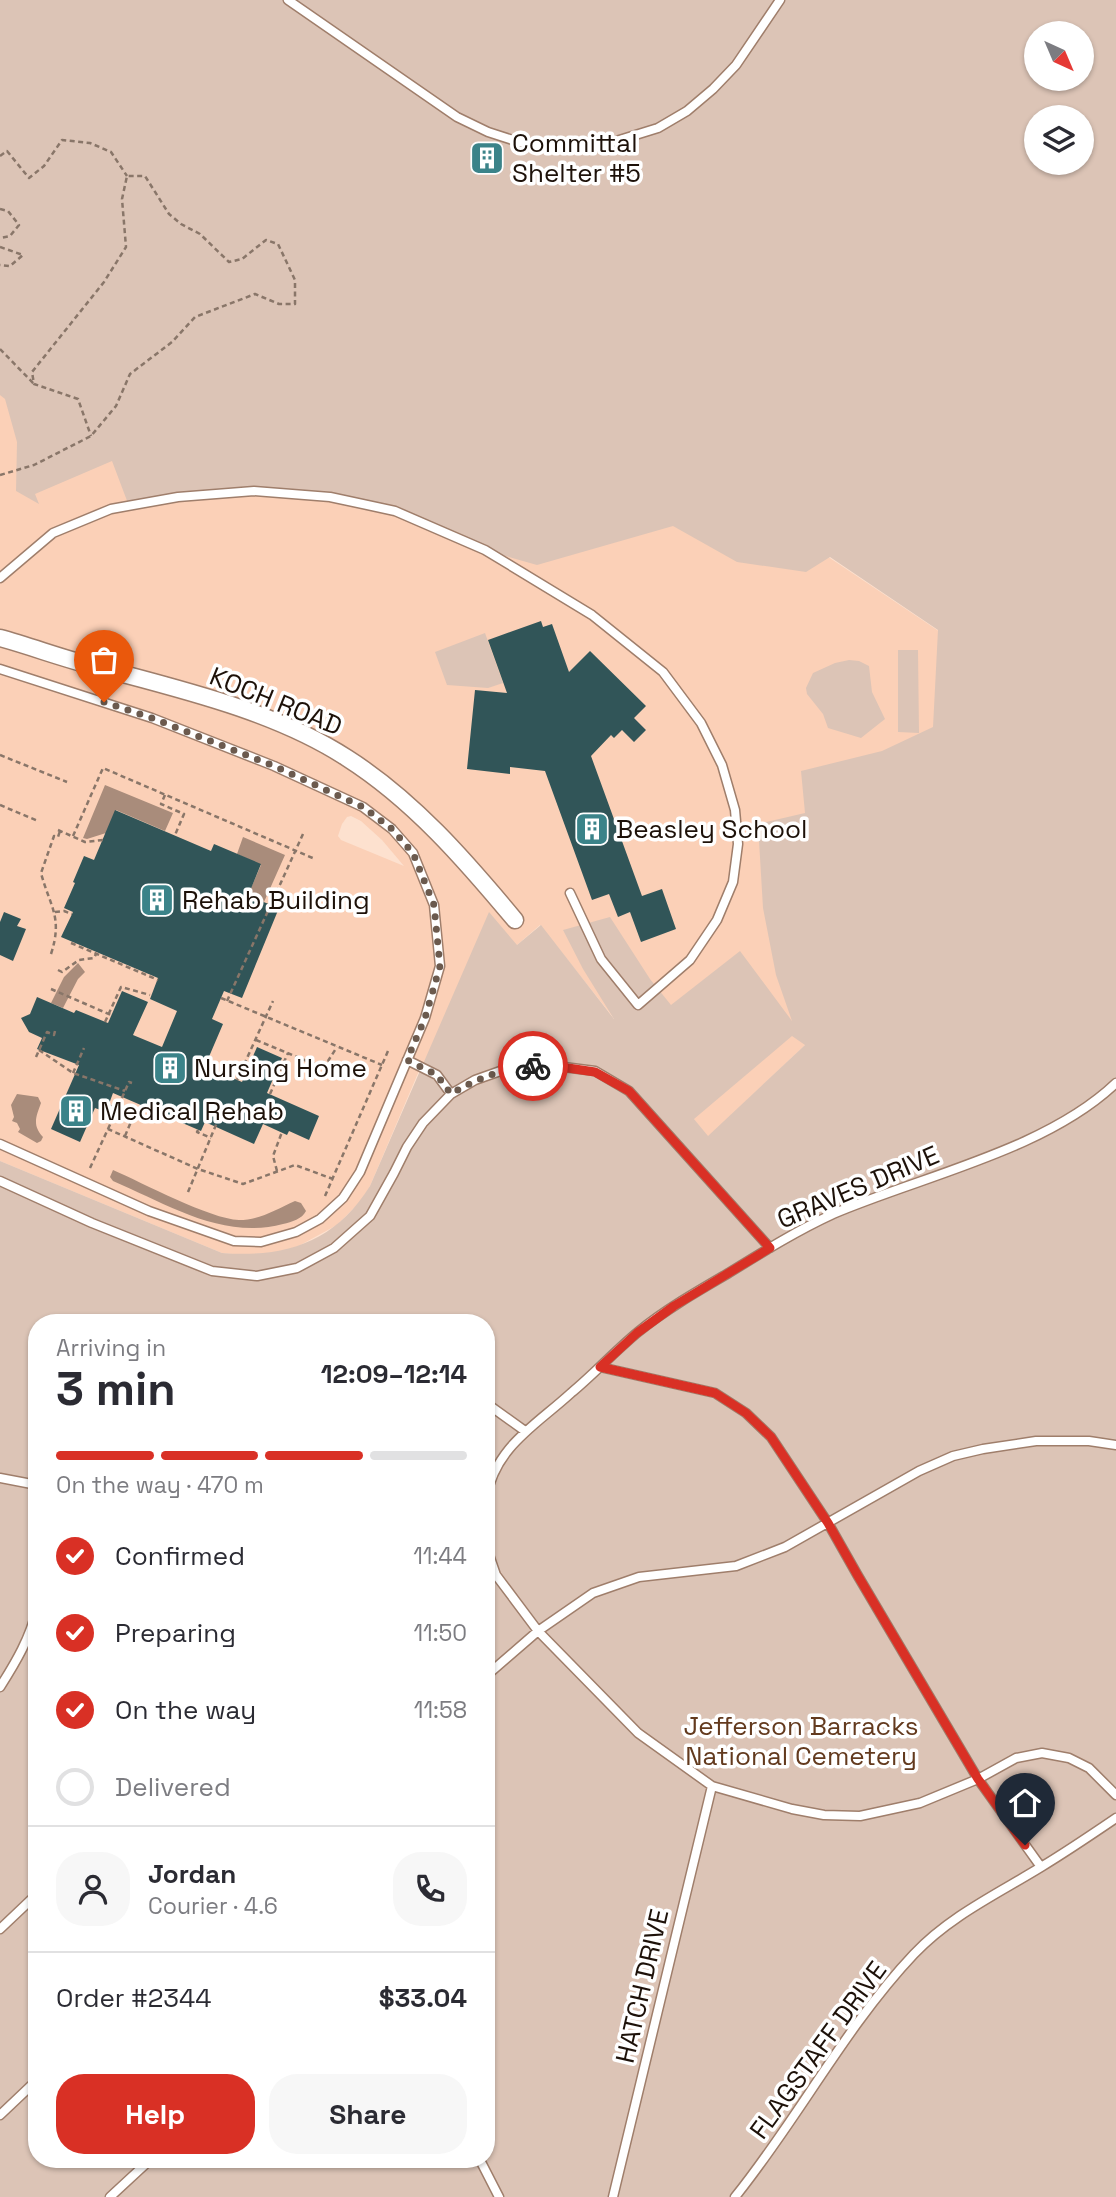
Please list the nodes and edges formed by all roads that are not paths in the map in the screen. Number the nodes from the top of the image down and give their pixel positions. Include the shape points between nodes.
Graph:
1 (288, 0) edge
2 (780, 0) edge
3 (0, 578) edge
4 (0, 638) edge
5 (0, 669) edge
6 (570, 893) dead end
7 (515, 920) dead end
8 (407, 1060) junction
9 (1116, 1083) edge
10 (451, 1094) junction
11 (0, 1144) edge
12 (0, 1181) edge
13 (770, 1248) junction
14 (600, 1367) junction
15 (495, 1409) edge
16 (525, 1430) junction
17 (1116, 1445) edge
18 (495, 1476) edge
19 (0, 1478) edge
20 (28, 1483) edge
21 (828, 1523) junction
22 (495, 1573) edge
23 (538, 1632) junction
24 (28, 1638) edge
25 (495, 1668) edge
26 (0, 1687) edge
27 (978, 1779) junction
28 (712, 1786) junction
29 (1116, 1795) edge
30 (1116, 1818) edge
31 (1041, 1867) junction
32 (28, 1903) edge
33 (0, 1929) edge
34 (28, 2089) edge
35 (0, 2115) edge
36 (141, 2168) edge
37 (484, 2168) edge
38 (110, 2197) edge
39 (499, 2197) edge
40 (614, 2197) edge
41 (735, 2197) edge

1 - 2 lane via 457,117 519,142 571,147 600,146 658,128 687,111 736,65
3 - 6 lane via 53,533 111,509 250,491 330,497 395,511 485,550 592,615 663,672 701,723 730,789 738,844 733,883 717,920 690,960 638,1006 601,959
4 - 7 street, KOCH ROAD via 241,709 345,756 432,826
5 - 8 lane via 152,718 274,766 363,807 392,829 413,853 434,905 440,966
8 - 10 lane via 437,1075
8 - 11 lane via 360,1172 343,1198 320,1219 261,1242 234,1241 187,1226
9 - 13 lane, GRAVES DRIVE via 1060,1124 832,1215
10 - 12 lane via 412,1139 370,1216 334,1248 297,1268 257,1276 212,1271
10 - 13 lane via 506,1069 548,1065 595,1072 629,1091
13 - 14 lane, GRAVES DRIVE via 674,1306
14 - 16 lane, GRAVES DRIVE
14 - 21 lane via 715,1393 746,1413 771,1437
15 - 16 lane
16 - 18 lane, GRAVES DRIVE via 503,1456
17 - 21 lane via 1036,1441 953,1456
19 - 20 lane
21 - 23 lane via 785,1547 736,1566 639,1577 593,1593
21 - 27 lane
22 - 23 lane
23 - 25 lane
23 - 28 lane via 638,1733
24 - 26 lane
27 - 28 lane via 920,1803 860,1816 792,1809
27 - 29 lane via 1016,1758 1042,1753 1089,1768
27 - 31 lane
28 - 40 lane, HATCH DRIVE
30 - 31 lane, FLAGSTAFF DRIVE
31 - 41 lane, FLAGSTAFF DRIVE via 963,1913 916,1952 870,2005
32 - 33 lane
34 - 35 lane
36 - 38 lane
37 - 39 lane

